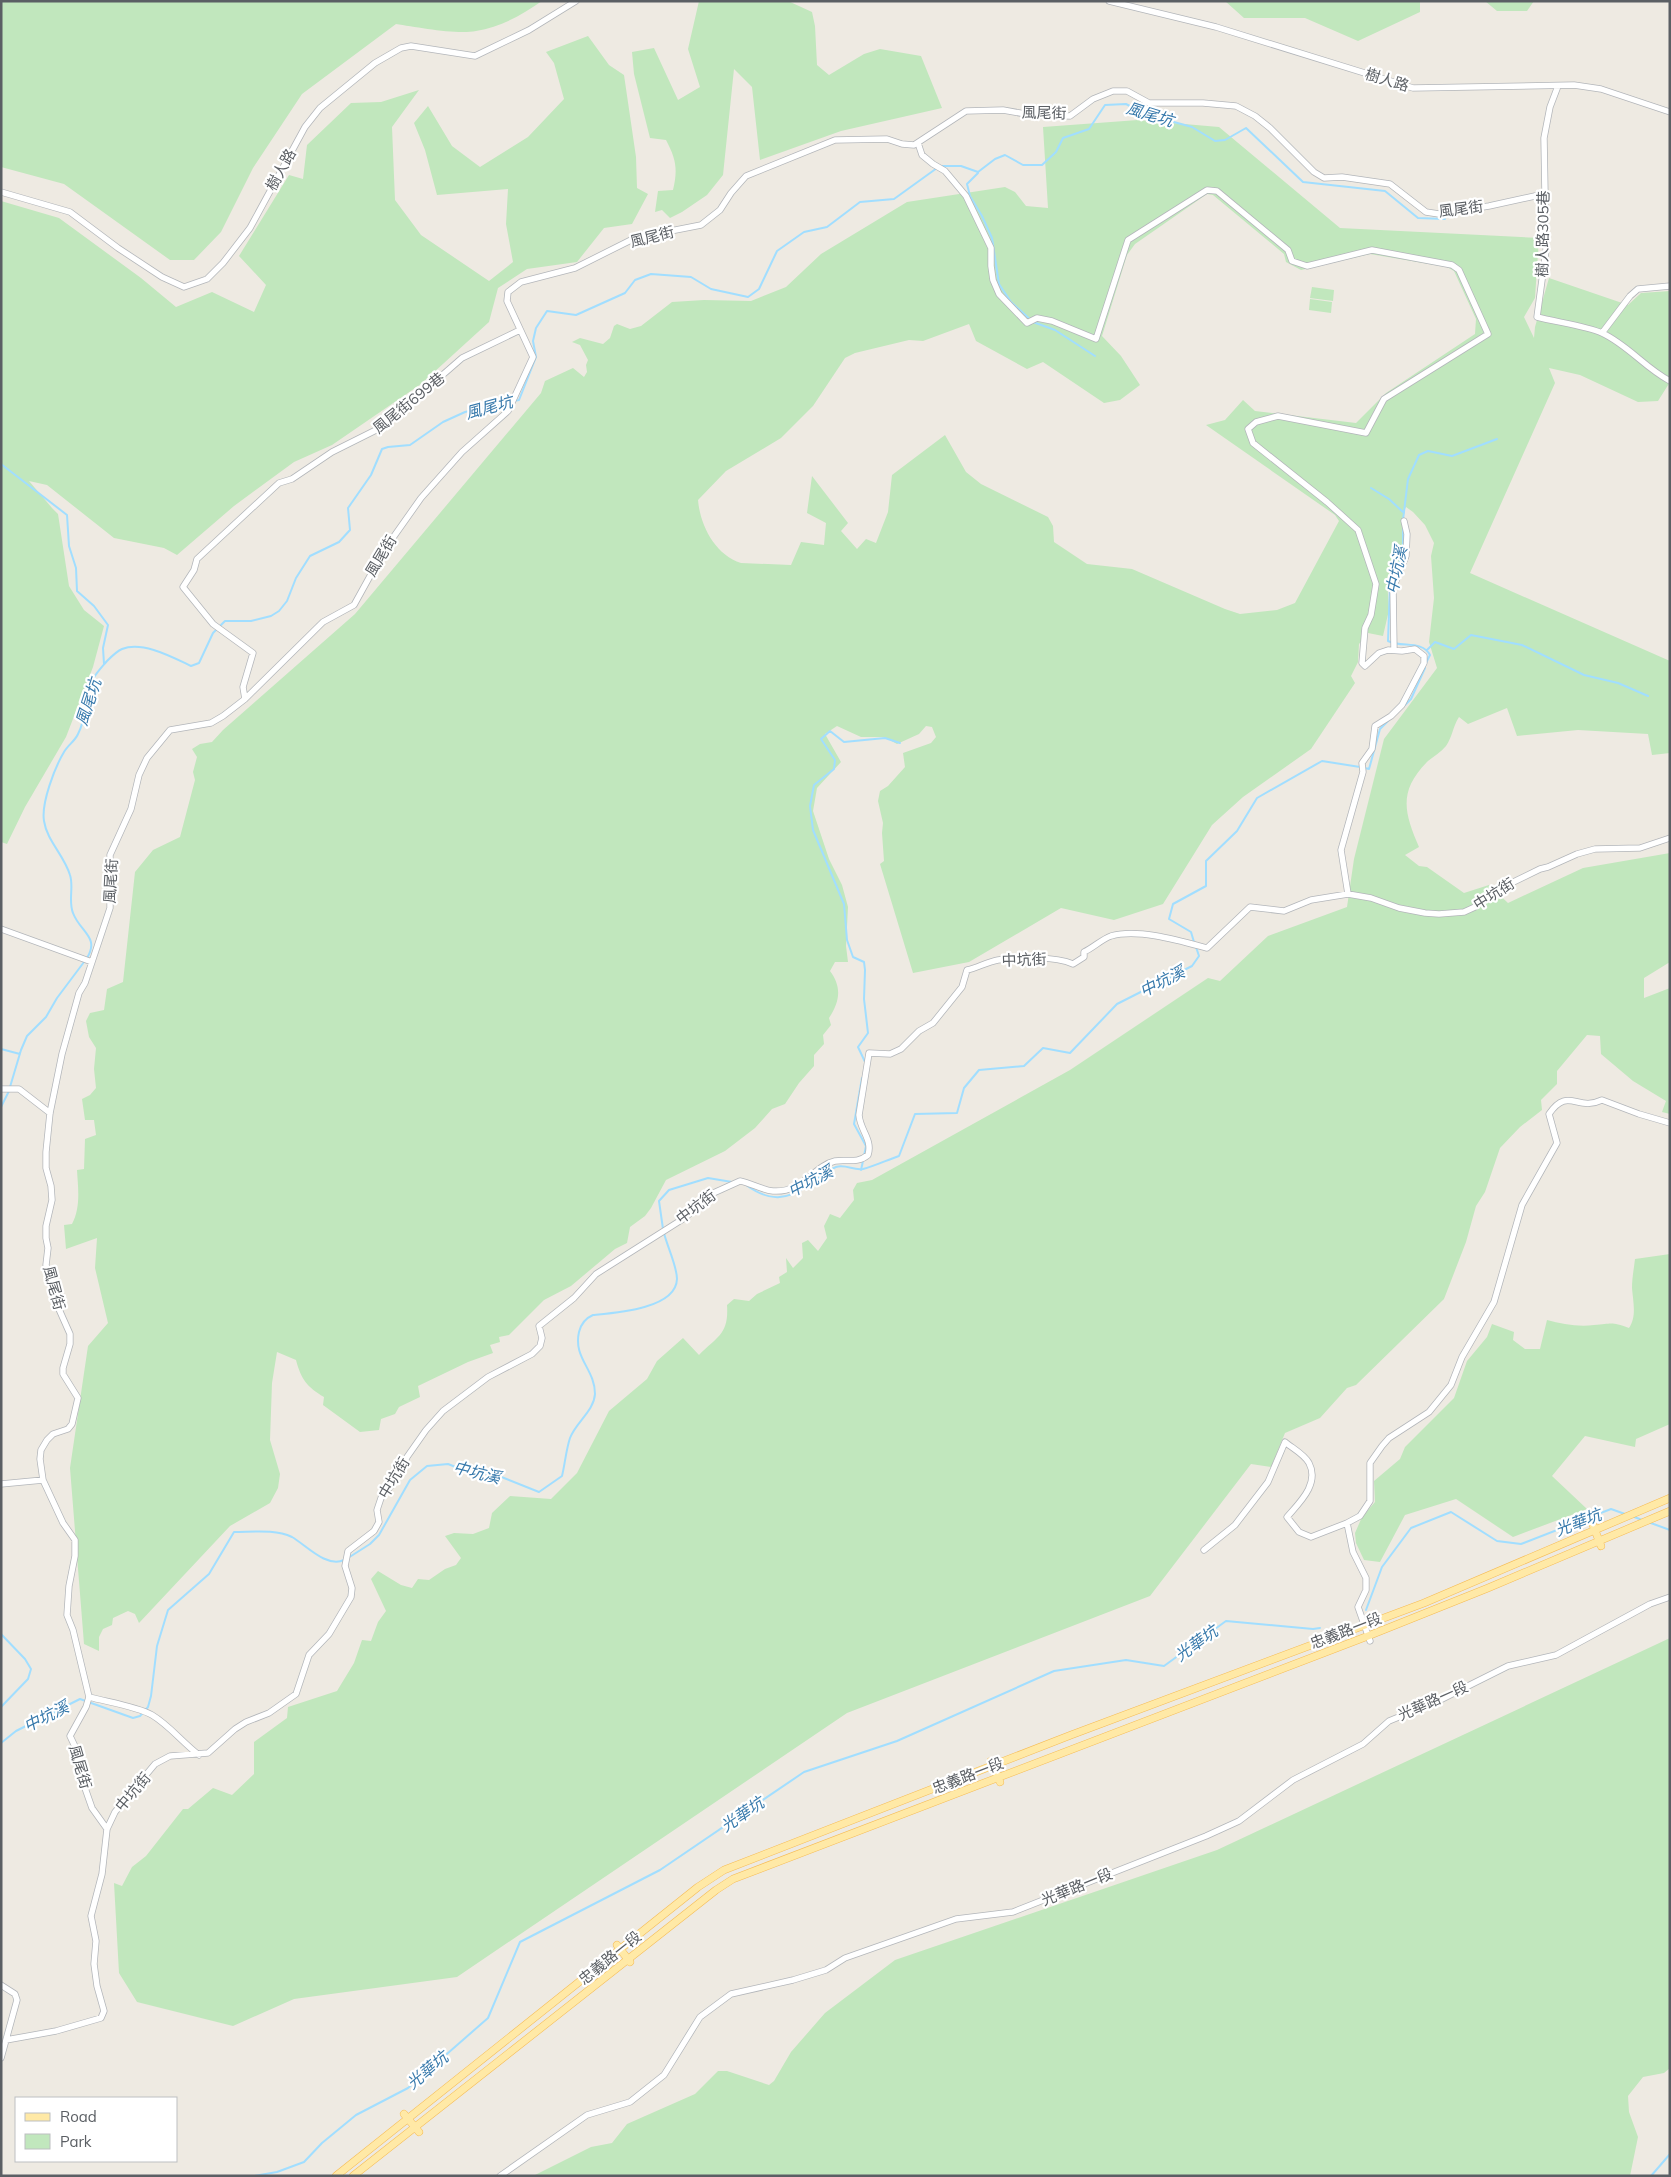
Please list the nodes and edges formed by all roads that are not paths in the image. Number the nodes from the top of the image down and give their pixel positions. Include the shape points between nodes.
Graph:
1 (576, 1) edge
2 (1109, 1) edge
3 (1558, 86) junction
4 (1670, 112) edge
5 (918, 143) junction
6 (1, 192) edge
7 (1544, 194) junction
8 (1670, 286) edge
9 (520, 330) junction
10 (1602, 333) junction
11 (1670, 381) edge
12 (1404, 521) dead end
13 (1394, 645) junction
14 (245, 698) junction
15 (1670, 838) edge
16 (1348, 894) junction
17 (1, 929) edge
18 (90, 962) junction
19 (3, 1089) edge
20 (50, 1113) junction
21 (1670, 1123) edge
22 (43, 1480) junction
23 (1, 1484) edge
24 (1670, 1498) edge
25 (1667, 1512) edge
26 (1346, 1523) junction
27 (1594, 1528) junction
28 (1601, 1544) junction
29 (1204, 1550) dead end
30 (1670, 1597) edge
31 (1363, 1624) junction
32 (1369, 1639) junction
33 (1184, 1689) junction
34 (89, 1697) junction
35 (1190, 1706) junction
36 (199, 1755) junction
37 (992, 1763) junction
38 (998, 1779) junction
39 (107, 1830) junction
40 (618, 1947) junction
41 (630, 1961) junction
42 (1, 1985) edge
43 (6, 2040) junction
44 (1, 2058) edge
45 (406, 2116) junction
46 (417, 2129) junction
47 (336, 2176) edge
48 (353, 2176) edge
49 (500, 2176) edge

1 - 6 street, 樹人路 via 529,30 475,56 411,46 400,48 376,63 320,108 304,127 250,228 223,263 207,279 184,287 162,277 70,212
2 - 3 street, 樹人路 via 1216,27 1413,88
3 - 4 street, 樹人路 via 1602,89
3 - 7 street, 樹人路305巷 via 1544,138
5 - 7 street, 風尾街 via 966,110 1070,116 1113,91 1127,91 1149,104 1236,106 1255,116 1324,178 1342,177 1390,184 1426,212 1454,212
5 - 9 street, 風尾街 via 902,144 887,139 835,140 746,176 720,210 701,225 635,238 575,268 521,282 508,292 507,301
5 - 13 street via 922,155 945,171 966,196 991,248 993,280 999,294 1027,323 1037,318 1052,321 1096,339 1128,240 1207,190 1217,191 1288,250 1292,261 1307,266 1372,250 1452,265 1459,270 1488,334 1384,399 1366,433 1278,416 1256,422 1248,429 1253,444 1358,530 1376,584 1371,615 1365,628 1362,663 1365,666
7 - 10 street, 樹人路305巷 via 1546,250 1537,318
8 - 10 street via 1638,289
9 - 14 street, 風尾街 via 532,356 508,411 462,452 421,498 384,549 354,605 323,622
9 - 14 street, 風尾街699巷 via 462,358 384,426 332,452 292,479 279,483 197,559 183,587 216,626 253,653 243,687
10 - 11 street via 1632,351 1657,374
12 - 13 street via 1406,556 1393,588
13 - 16 street via 1423,653 1424,664 1402,705 1375,726 1372,749 1362,763 1363,772 1341,850
14 - 18 street, 風尾街 via 211,723 170,730 147,758 139,775 131,809 110,855 110,908
15 - 16 street, 中坑街 via 1640,848 1595,849 1577,854 1495,891 1464,912 1425,913
16 - 36 street, 中坑街 via 1311,900 1284,911 1250,907 1207,948 1163,936 1131,934 1111,936 1084,952 1084,957 1073,964 1064,960 997,960 967,970 962,987 933,1023 919,1031 901,1049 890,1054 869,1053 859,1115 860,1125 870,1145 868,1155 863,1159 825,1166 796,1186 783,1190 767,1190 738,1182 709,1195 686,1216 596,1274 574,1298 539,1326 542,1338 540,1346 532,1354 488,1376 443,1411 414,1445 398,1477 381,1498 377,1510 379,1522 374,1531 348,1551 345,1566 352,1588 351,1597 329,1634 309,1655 296,1694 270,1713 235,1729 208,1753
17 - 18 street
18 - 20 street, 風尾街 via 62,1054
19 - 20 street via 19,1089
20 - 22 street, 風尾街 via 46,1168 52,1200 46,1226 46,1265 58,1308 70,1334 63,1374 78,1398 72,1424 50,1436 42,1447
21 - 26 street via 1602,1100 1592,1105 1565,1099 1552,1108 1548,1114 1556,1143 1522,1205 1494,1302 1462,1357 1451,1385 1429,1412 1389,1438 1370,1463 1370,1501 1360,1516
22 - 23 street
22 - 34 street, 風尾街 via 75,1540 76,1556 67,1615
24 - 27 main road, 忠義路一段
25 - 28 main road, 忠義路一段
26 - 29 street via 1311,1537 1304,1536 1293,1527 1286,1517 1309,1490 1311,1476 1309,1463 1285,1442 1268,1482 1235,1525
26 - 31 street via 1353,1552 1366,1578 1366,1590 1358,1608
27 - 28 main road
27 - 31 main road, 忠義路一段 via 1432,1599
28 - 32 main road, 忠義路一段
30 - 49 street, 光華路一段 via 1650,1604 1556,1655 1508,1666 1389,1721 1363,1744 1293,1780 1239,1821 1206,1836 1013,1912 956,1919 845,1958 826,1970 731,1994 700,2017 664,2074 630,2102 587,2115
31 - 32 street
31 - 33 main road, 忠義路一段
32 - 35 main road, 忠義路一段
33 - 35 main road
33 - 37 main road, 忠義路一段
34 - 36 street via 152,1715
34 - 39 street, 風尾街 via 70,1736 80,1757 79,1771 92,1808
35 - 38 main road, 忠義路一段
36 - 39 street, 中坑街 via 170,1756 155,1764 114,1812
37 - 38 main road
37 - 40 main road, 忠義路一段 via 724,1870
38 - 41 main road, 忠義路一段 via 732,1879
39 - 43 street, 中坑街 via 102,1874 91,1916 96,1941 94,1964 104,2012 101,2018
40 - 41 main road
40 - 45 main road, 忠義路一段
41 - 46 main road, 忠義路一段
42 - 43 street via 15,1994 17,2000
43 - 44 street
45 - 46 main road
45 - 47 main road, 忠義路一段
46 - 48 main road, 忠義路一段

